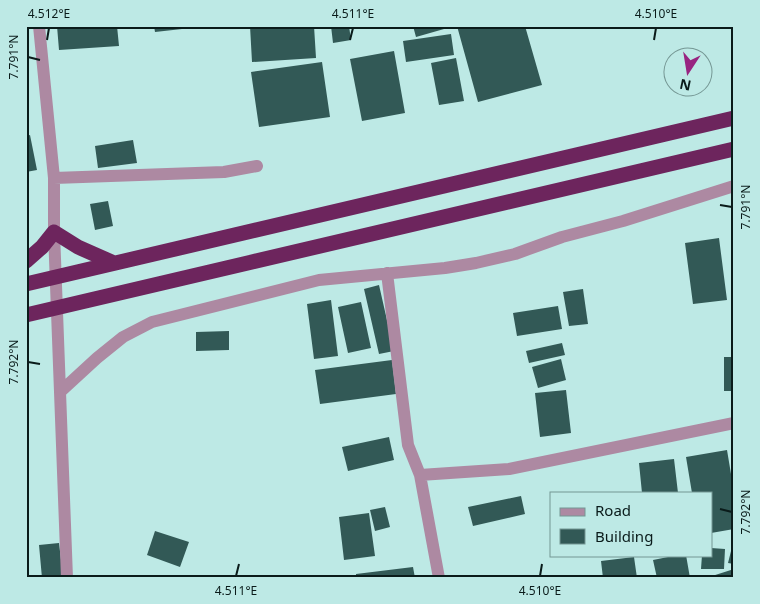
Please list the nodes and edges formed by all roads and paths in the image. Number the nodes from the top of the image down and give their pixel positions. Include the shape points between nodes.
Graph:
1 (39, 26) edge
2 (734, 118) edge
3 (734, 149) edge
4 (257, 166) dead end
5 (54, 178) junction
6 (734, 186) edge
7 (54, 232) junction
8 (26, 261) edge
9 (114, 263) junction
10 (387, 273) junction
11 (56, 277) junction
12 (26, 284) edge
13 (58, 308) junction
14 (26, 315) edge
15 (60, 392) junction
16 (734, 423) edge
17 (420, 475) junction
18 (67, 578) edge
19 (439, 578) edge

1 - 5 street
2 - 9 highway
3 - 13 highway
4 - 5 street via 224,172
5 - 7 street
6 - 10 street via 515,254 461,265
7 - 8 highway
7 - 9 highway
7 - 11 street
9 - 11 highway
10 - 15 street via 319,280 152,322 123,337
10 - 17 street via 408,446
11 - 12 highway
11 - 13 street
13 - 14 highway
13 - 15 street
15 - 18 street
16 - 17 street via 509,469
17 - 19 street

